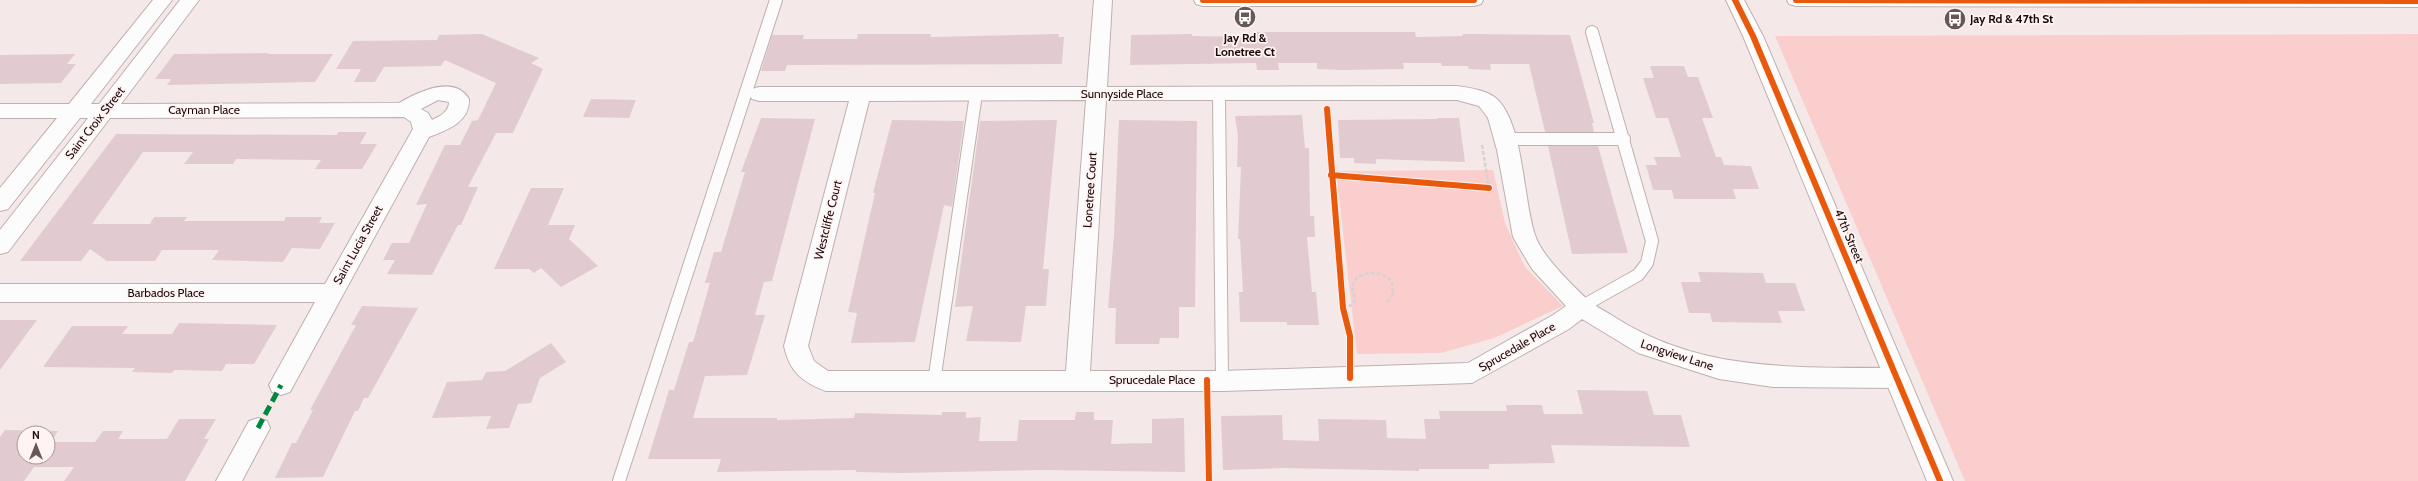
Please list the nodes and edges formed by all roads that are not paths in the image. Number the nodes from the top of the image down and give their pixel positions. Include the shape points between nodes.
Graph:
1 (163, 0) edge
2 (190, 0) edge
3 (776, 0) edge
4 (1103, 0) edge
5 (1202, 0) edge
6 (1474, 0) edge
7 (1735, 0) edge
8 (1796, 0) edge
9 (2418, 1) edge
10 (1592, 32) dead end
11 (758, 94) dead end
12 (860, 94) junction
13 (976, 94) junction
14 (1219, 94) junction
15 (1096, 95) junction
16 (1485, 100) joint
17 (75, 110) junction
18 (105, 110) junction
19 (405, 110) junction
20 (0, 111) edge
21 (422, 132) junction
22 (1505, 139) junction
23 (1624, 139) junction
24 (0, 203) edge
25 (0, 246) edge
26 (0, 293) edge
27 (332, 293) junction
28 (1581, 307) junction
29 (796, 346) joint
30 (1897, 378) junction
31 (1077, 381) junction
32 (1222, 381) junction
33 (934, 382) junction
34 (281, 386) dead end
35 (258, 428) dead end
36 (229, 481) edge
37 (619, 481) edge
38 (1940, 481) edge

1 - 17 street, Saint Croix Street
2 - 18 street, Saint Croix Street
3 - 37 lane
4 - 15 street, Lonetree Court
5 - 6 street
7 - 30 street, 47th Street
8 - 9 street
10 - 23 lane
11 - 12 street, Sunnyside Place
12 - 13 street, Sunnyside Place
12 - 29 street, Westcliffe Court
13 - 15 street, Sunnyside Place
13 - 33 lane
14 - 15 street, Sunnyside Place
14 - 16 street, Sunnyside Place via 1457,93
14 - 32 lane
15 - 31 street, Lonetree Court
16 - 22 street, Longview Lane via 1498,116
17 - 18 street, Cayman Place
17 - 20 street, Cayman Place
17 - 24 street, Saint Croix Street
18 - 19 street, Cayman Place
18 - 25 street, Saint Croix Street
19 - 21 street via 421,118
19 - 21 street via 436,94 446,93 459,99 461,105 458,112
21 - 27 street, Saint Lucia Street
22 - 23 lane
22 - 28 street, Longview Lane via 1524,237 1540,263
23 - 28 lane via 1652,241 1650,253 1647,263 1638,275
26 - 27 street, Barbados Place
27 - 34 street, Saint Lucia Street
28 - 30 street, Longview Lane via 1646,346 1719,369 1773,377
28 - 32 street, Sprucedale Place via 1561,322 1472,373
29 - 33 street, Sprucedale Place via 798,360 804,368 826,381
30 - 38 street, 47th Street
31 - 32 street, Sprucedale Place
31 - 33 street, Sprucedale Place
35 - 36 street

